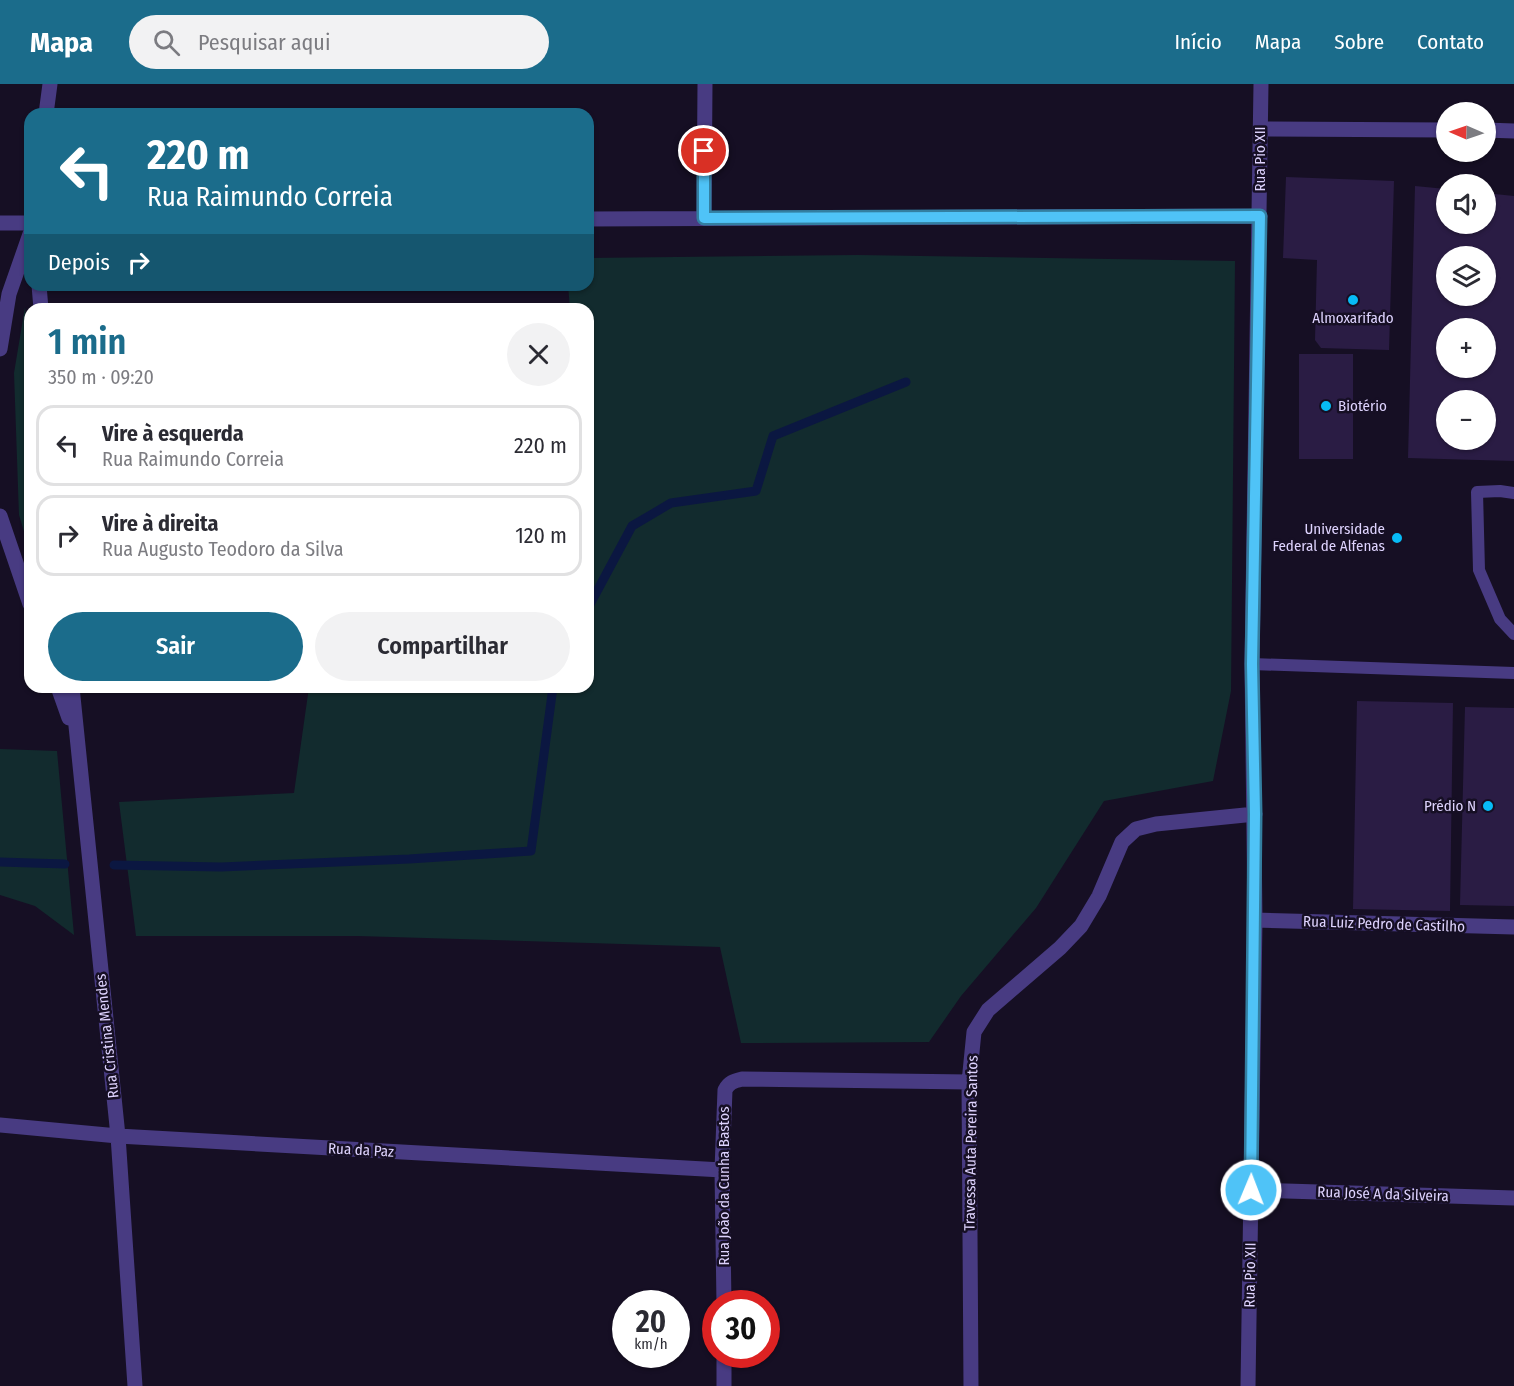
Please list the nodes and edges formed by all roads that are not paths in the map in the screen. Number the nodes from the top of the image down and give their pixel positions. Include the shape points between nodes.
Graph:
1 (50, 84) edge
2 (705, 84) edge
3 (1261, 84) edge
4 (47, 108) edge
5 (1260, 129) junction
6 (1436, 130) edge
7 (1496, 130) edge
8 (1514, 130) edge
9 (1260, 216) junction
10 (704, 218) junction
11 (594, 219) edge
12 (0, 223) edge
13 (24, 224) edge
14 (24, 251) edge
15 (0, 349) edge
16 (1514, 493) edge
17 (0, 516) edge
18 (24, 586) edge
19 (1514, 634) edge
20 (1252, 664) junction
21 (1514, 673) edge
22 (60, 693) edge
23 (72, 693) edge
24 (76, 740) junction
25 (1255, 814) junction
26 (1255, 920) junction
27 (1514, 927) edge
28 (969, 1082) junction
29 (0, 1125) edge
30 (118, 1136) junction
31 (722, 1170) junction
32 (1251, 1190) junction
33 (1514, 1198) edge
34 (724, 1290) edge
35 (724, 1368) edge
36 (135, 1386) edge
37 (724, 1386) edge
38 (971, 1386) edge
39 (1248, 1386) edge

1 - 4 street
2 - 10 street
3 - 5 street, Rua Pio XII
5 - 6 street
5 - 9 street, Rua Pio XII
7 - 8 street
9 - 10 street
9 - 20 street, Rua Pio XII
10 - 11 street
12 - 13 street
14 - 15 street via 9,294
16 - 19 lane via 1477,492 1479,570 1500,619
17 - 18 street
20 - 21 lane
20 - 25 street, Rua Pio XII
22 - 24 street
23 - 24 street, Rua Cristina Mendes
24 - 30 street, Rua Cristina Mendes
25 - 26 street, Rua Pio XII
25 - 28 street, Travessa Auta Pereira Santos via 1156,824 1136,829 1122,842 1099,896 1081,926 988,1010 974,1032
26 - 27 street, Rua Luiz Pedro de Castilho
26 - 32 street, Rua Pio XII
28 - 31 street, Rua João da Cunha Bastos via 732,1081 725,1090
28 - 38 street, Travessa Auta Pereira Santos
29 - 30 street, Rua da Paz
30 - 31 street, Rua da Paz
30 - 36 street, Rua Cristina Mendes
31 - 34 street, Rua João da Cunha Bastos
32 - 33 street, Rua José A da Silveira
32 - 39 street, Rua Pio XII
35 - 37 street

